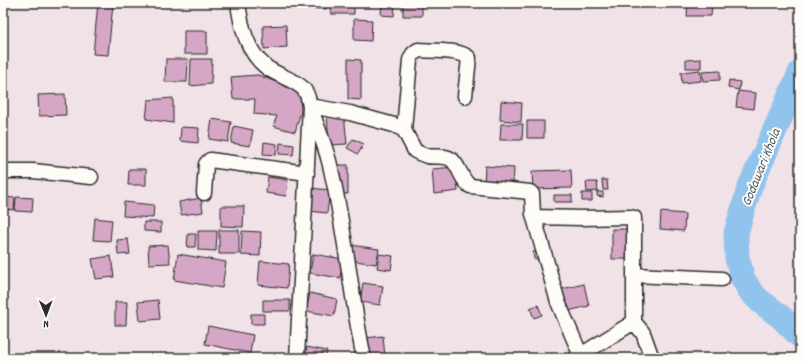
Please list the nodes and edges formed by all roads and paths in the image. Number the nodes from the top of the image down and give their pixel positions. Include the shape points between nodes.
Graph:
1 (238, 3) edge
2 (465, 96) dead end
3 (310, 106) junction
4 (404, 130) junction
5 (3, 171) edge
6 (307, 172) junction
7 (91, 177) dead end
8 (204, 193) dead end
9 (533, 214) junction
10 (634, 275) junction
11 (722, 279) dead end
12 (634, 322) junction
13 (578, 357) edge
14 (297, 358) edge
15 (364, 358) edge
16 (652, 358) edge

1 - 3 street via 244,35 254,54 265,67 304,90
2 - 4 street via 469,58 465,54 418,50 412,54 410,60
3 - 4 street via 390,123
3 - 6 street
3 - 15 street via 328,160
4 - 9 street via 415,151 428,157 446,156 452,159 466,184 470,186 530,192
5 - 7 street
6 - 8 street via 210,160 206,164
6 - 14 street
9 - 10 street via 534,217 634,218
9 - 13 street via 558,302
10 - 11 street
10 - 12 street
12 - 13 street
12 - 16 street via 643,333

